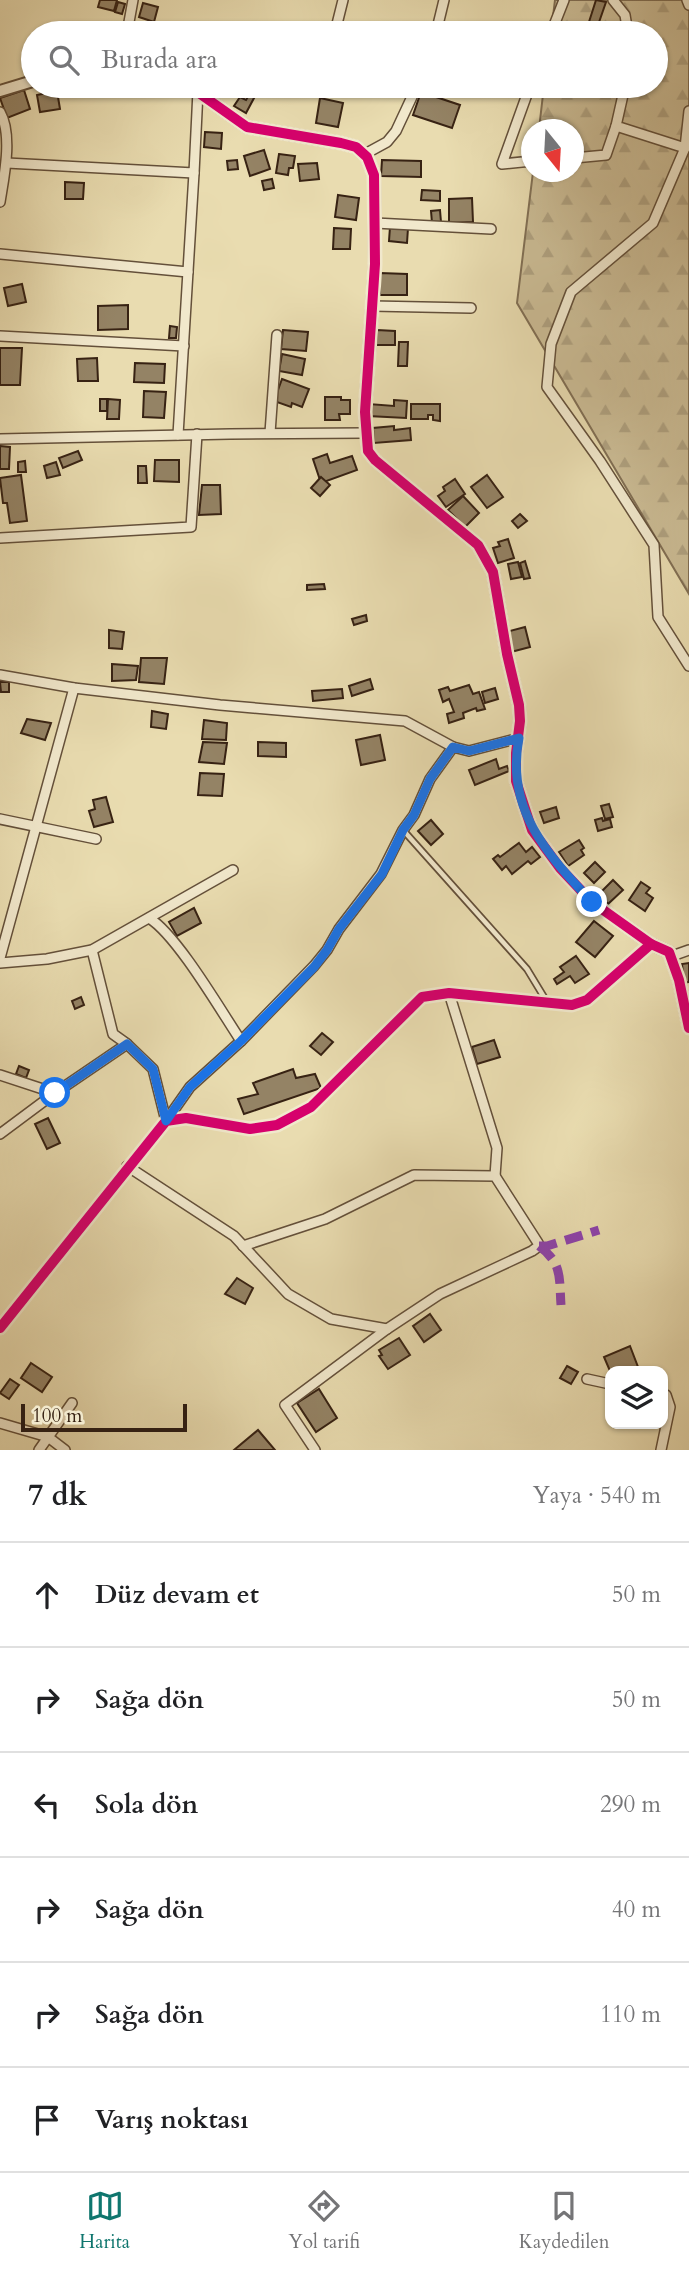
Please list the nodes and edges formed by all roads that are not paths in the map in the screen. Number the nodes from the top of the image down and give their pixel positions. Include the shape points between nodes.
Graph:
1 (133, 0) edge
2 (343, 0) edge
3 (443, 0) edge
4 (564, 0) edge
5 (613, 0) edge
6 (687, 0) edge
7 (689, 5) edge
8 (129, 21) edge
9 (338, 21) edge
10 (439, 21) edge
11 (556, 21) edge
12 (626, 21) edge
13 (21, 85) edge
14 (0, 91) edge
15 (194, 98) edge
16 (207, 98) edge
17 (411, 98) edge
18 (526, 98) edge
19 (622, 98) edge
20 (689, 111) edge
21 (0, 112) edge
22 (616, 126) junction
23 (685, 148) junction
24 (365, 155) junction
25 (584, 157) edge
26 (521, 162) edge
27 (7, 163) junction
28 (194, 173) junction
29 (0, 202) edge
30 (375, 223) junction
31 (491, 229) dead end
32 (0, 254) edge
33 (188, 272) junction
34 (372, 306) junction
35 (471, 308) dead end
36 (277, 335) dead end
37 (0, 336) edge
38 (184, 346) junction
39 (270, 433) junction
40 (365, 433) junction
41 (197, 434) junction
42 (178, 435) junction
43 (0, 439) edge
44 (0, 538) edge
45 (689, 666) edge
46 (0, 675) edge
47 (74, 688) junction
48 (519, 738) junction
49 (453, 747) junction
50 (0, 819) edge
51 (37, 827) junction
52 (403, 830) junction
53 (96, 839) dead end
54 (233, 870) dead end
55 (149, 918) junction
56 (651, 944) junction
57 (92, 950) junction
58 (689, 950) edge
59 (672, 956) junction
60 (0, 960) edge
61 (449, 993) junction
62 (548, 1003) junction
63 (687, 1015) edge
64 (689, 1028) edge
65 (241, 1041) junction
66 (127, 1044) junction
67 (0, 1075) edge
68 (55, 1093) junction
69 (166, 1121) junction
70 (0, 1134) edge
71 (128, 1166) junction
72 (495, 1176) junction
73 (243, 1246) junction
74 (0, 1328) edge
75 (387, 1329) junction
76 (587, 1379) dead end
77 (605, 1383) edge
78 (72, 1403) dead end
79 (0, 1423) edge
80 (666, 1429) edge
81 (48, 1437) junction
82 (39, 1450) edge
83 (65, 1450) edge
84 (316, 1450) edge
85 (662, 1450) edge

1 - 8 street
2 - 9 street
3 - 10 street
4 - 11 street
5 - 12 street
6 - 7 street
13 - 14 street
15 - 28 street
16 - 24 street via 247,127 356,146
17 - 24 street via 390,138
18 - 26 street via 502,164
19 - 22 street
20 - 23 street
21 - 27 street
22 - 23 street
22 - 25 street via 606,155
23 - 45 street via 653,223 571,292 551,344 547,387 653,545 659,617
24 - 30 street via 374,175
27 - 28 street
27 - 29 street
28 - 33 street
30 - 31 street
30 - 34 street
32 - 33 street
33 - 38 street
34 - 35 street
34 - 40 street
36 - 39 street
37 - 38 street
38 - 42 street
39 - 40 street
39 - 41 street
40 - 48 street via 375,460 478,545 493,572 516,689
41 - 42 street
41 - 44 street via 191,527
42 - 43 street
46 - 47 street
47 - 49 street via 405,721
47 - 51 street
48 - 49 street via 469,751
48 - 56 street via 516,781 532,830 592,902
49 - 52 street
50 - 51 street
51 - 53 street
51 - 60 street
52 - 62 lane via 527,969
52 - 65 street via 382,874 314,967
54 - 55 street
55 - 57 street
55 - 65 street via 186,958
56 - 59 street
56 - 62 street via 587,1000 572,1005
57 - 60 street via 47,959
57 - 66 street via 113,1034
58 - 59 street
59 - 63 street
61 - 62 street
61 - 69 street via 422,997 311,1107 276,1125 250,1129 187,1118
61 - 72 street via 497,1148
63 - 64 street
65 - 69 street via 190,1087
66 - 68 street
66 - 69 street via 153,1069
67 - 68 street
68 - 70 street
69 - 71 street
71 - 73 street
71 - 74 street
72 - 73 street via 414,1175 325,1219
72 - 75 street via 539,1246 440,1294
73 - 75 street via 288,1294 331,1319
75 - 84 street via 285,1405
76 - 77 street
78 - 81 street
79 - 81 street
80 - 85 street
81 - 82 street
81 - 83 street

